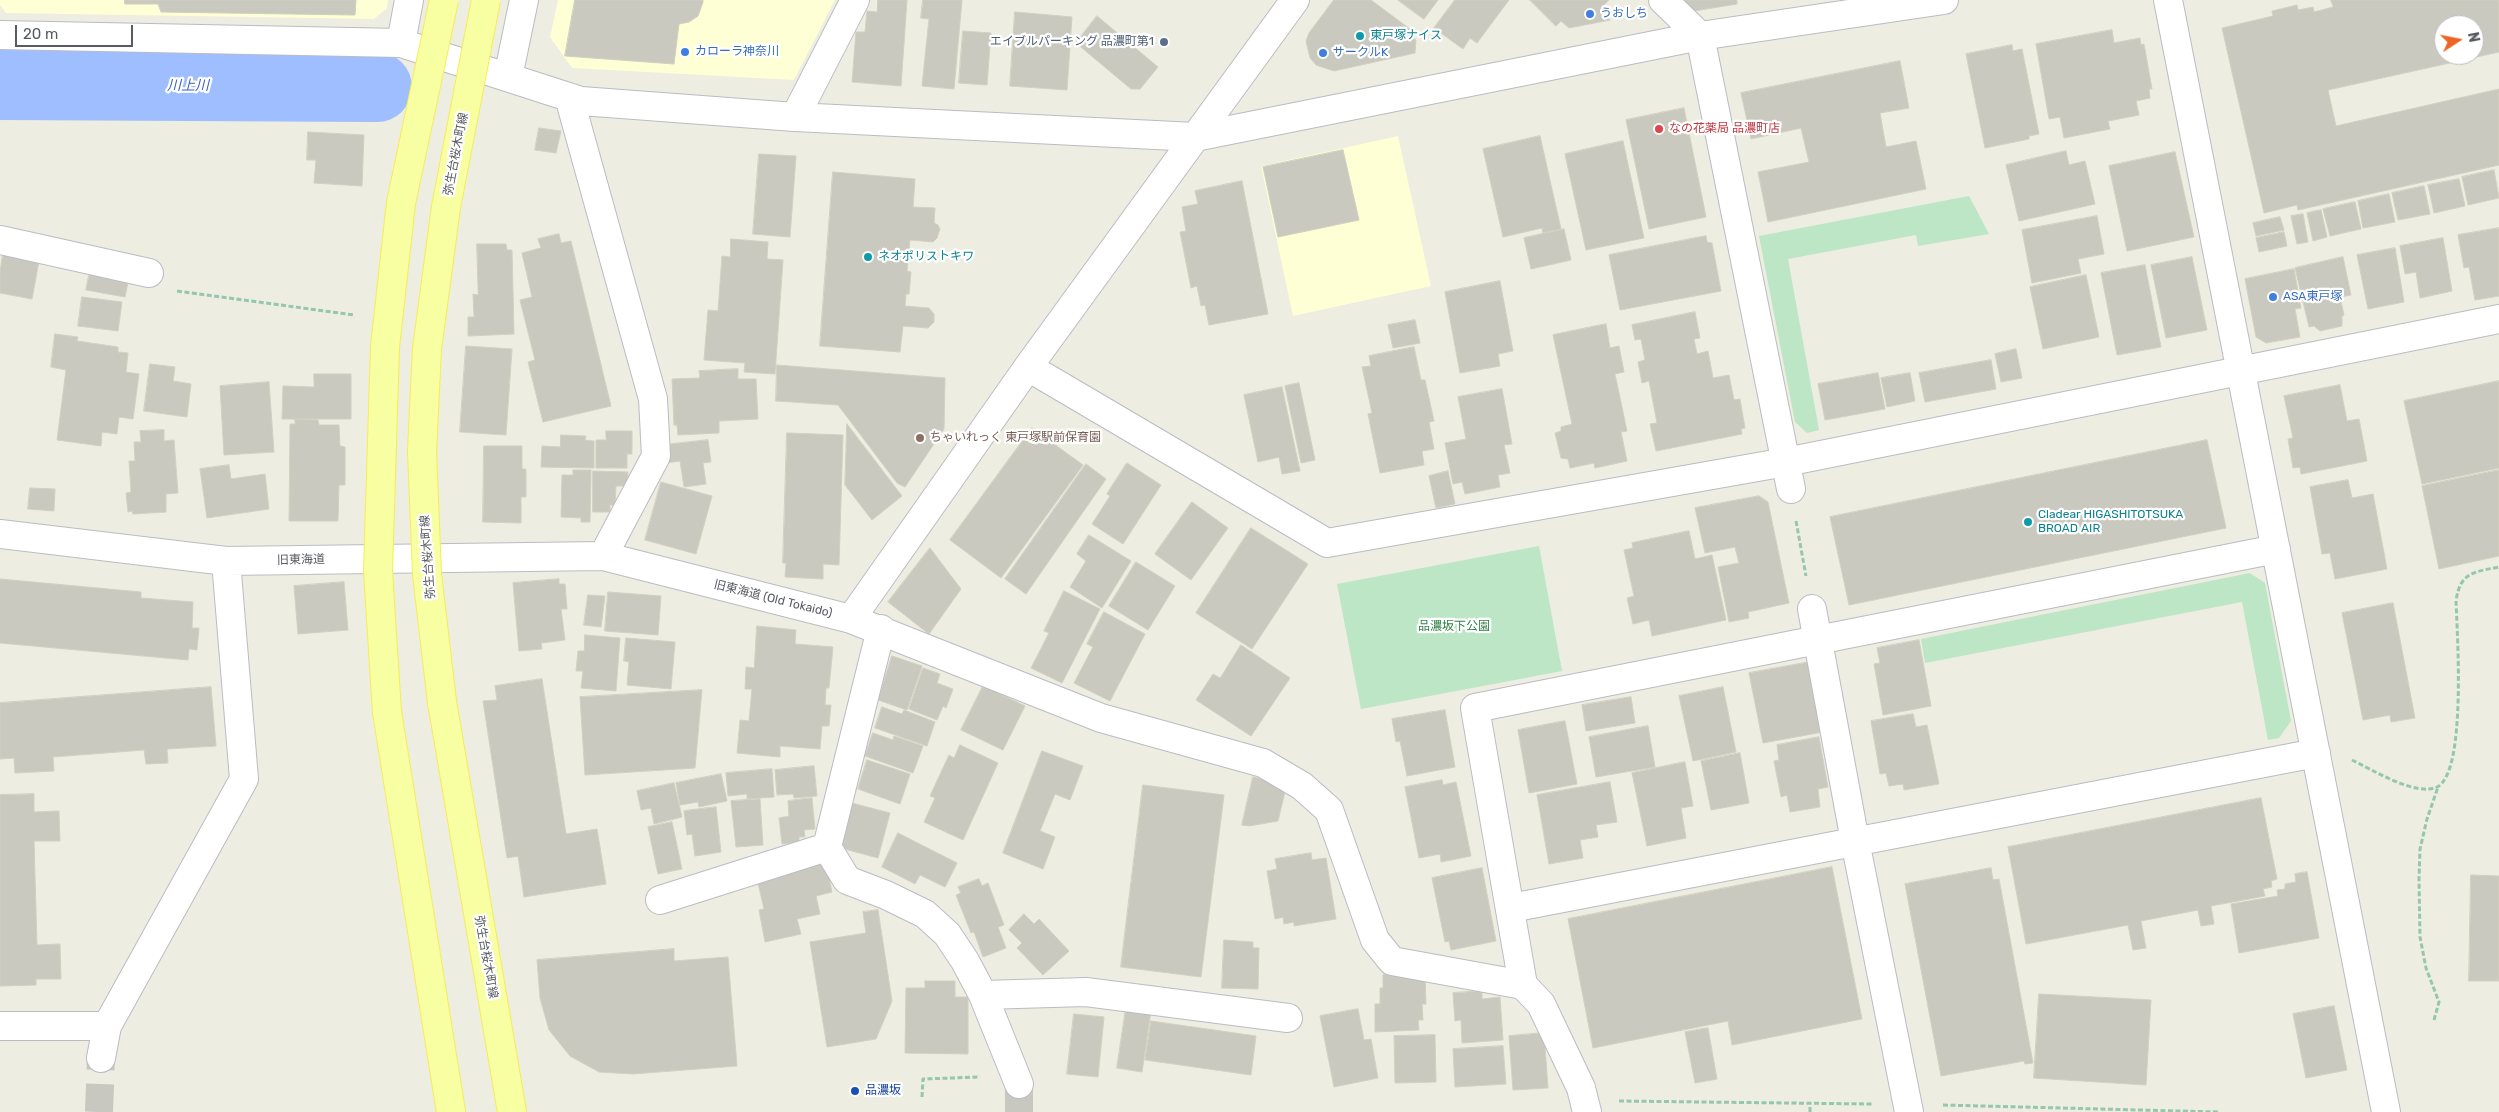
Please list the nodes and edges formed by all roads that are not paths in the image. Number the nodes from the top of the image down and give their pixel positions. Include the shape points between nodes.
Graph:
1 (409, 0) edge
2 (444, 0) edge
3 (486, 0) edge
4 (524, 0) edge
5 (855, 0) edge
6 (1294, 0) edge
7 (1663, 0) edge
8 (1944, 0) edge
9 (2168, 0) edge
10 (0, 34) edge
11 (1700, 36) junction
12 (401, 43) junction
13 (442, 56) junction
14 (508, 77) junction
15 (569, 97) junction
16 (795, 117) junction
17 (1195, 137) junction
18 (0, 240) edge
19 (149, 273) road end
20 (2499, 319) edge
21 (1028, 367) junction
22 (2240, 371) junction
23 (1786, 462) junction
24 (1790, 489) road end
25 (0, 534) edge
26 (2276, 549) junction
27 (603, 556) junction
28 (391, 559) junction
29 (226, 561) junction
30 (1812, 609) road end
31 (851, 619) junction
32 (881, 629) junction
33 (1818, 641) junction
34 (2316, 753) junction
35 (1855, 841) junction
36 (827, 847) junction
37 (660, 900) dead end
38 (1511, 908) junction
39 (1523, 985) junction
40 (983, 994) junction
41 (1288, 1018) dead end
42 (0, 1026) edge
43 (108, 1026) junction
44 (101, 1058) tunnel mouth
45 (1019, 1084) tunnel mouth
46 (451, 1112) edge
47 (512, 1112) edge
48 (1587, 1112) edge
49 (1909, 1112) edge
50 (2386, 1112) edge

1 - 12 street
2 - 46 main road, bridge via 401,203 385,347 378,571 387,712
3 - 47 main road, 弥生台桜木町線, bridge via 446,207 427,349 422,461 427,574 442,702
4 - 14 street
5 - 16 street
6 - 17 street
7 - 11 street
8 - 11 street
9 - 22 street
10 - 12 street
11 - 17 street
11 - 23 street
12 - 13 street
13 - 14 street
13 - 28 street via 406,234 392,370 388,479
14 - 15 street
15 - 16 street via 581,101
15 - 27 street via 653,399 656,456
16 - 17 street
17 - 21 street
18 - 19 street
20 - 22 street
21 - 23 street via 1327,543
21 - 31 street
22 - 23 street
22 - 26 street
23 - 24 street
25 - 29 street, 旧東海道
26 - 33 street
26 - 34 street
27 - 28 street, 旧東海道
27 - 31 street, 旧東海道 (Old Tokaido)
28 - 29 street, 旧東海道
29 - 43 street via 244,779
30 - 33 street
31 - 32 street, 旧東海道 (Old Tokaido)
32 - 36 street
32 - 39 street, 旧東海道 (Old Tokaido) via 1101,718 1263,763 1302,786 1329,810 1375,940 1392,961
33 - 35 street
33 - 38 street via 1475,708
34 - 35 street
34 - 50 street
35 - 38 street
35 - 49 street
36 - 37 street
36 - 40 street via 847,880 925,914 946,934
38 - 39 street
39 - 48 street via 1541,1004 1581,1088
40 - 41 street via 1086,992
40 - 45 street
42 - 43 street
43 - 44 street

